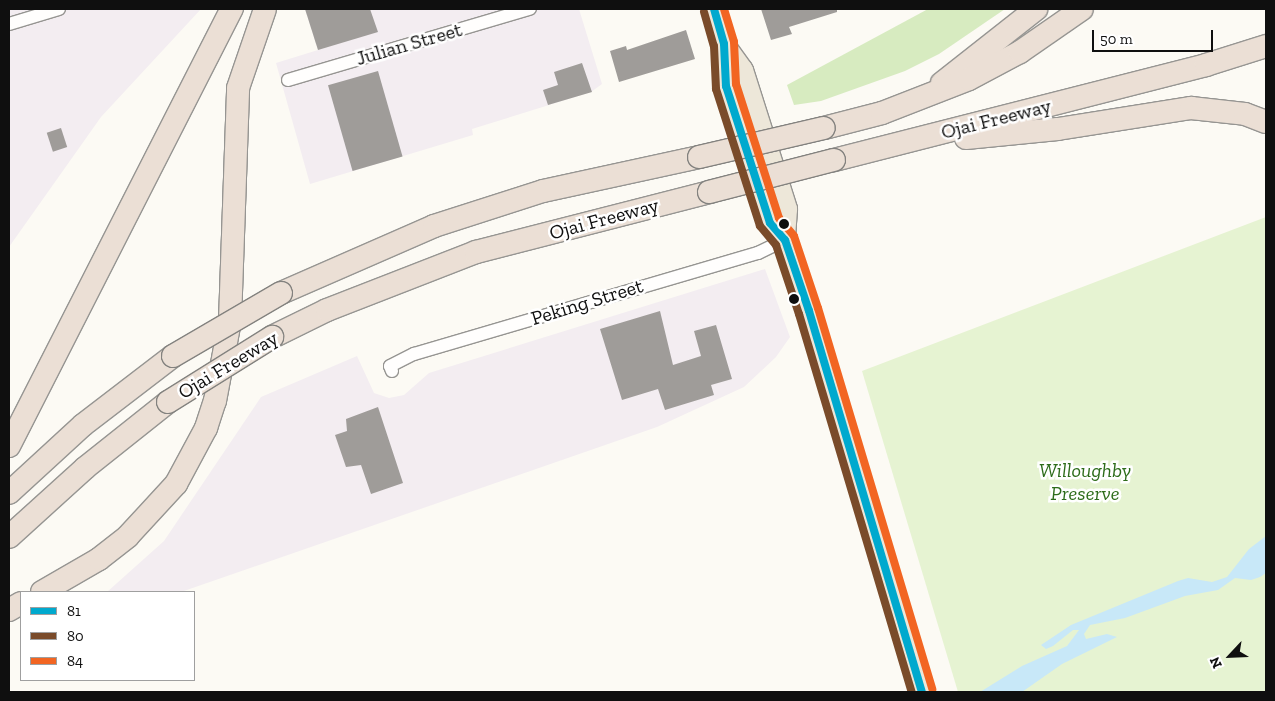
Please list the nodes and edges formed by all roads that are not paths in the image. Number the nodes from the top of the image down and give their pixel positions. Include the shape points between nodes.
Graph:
1 (59, 9) edge
2 (232, 9) edge
3 (265, 9) edge
4 (530, 9) edge
5 (714, 9) edge
6 (1036, 9) edge
7 (1082, 9) edge
8 (9, 24) edge
9 (1266, 46) edge
10 (288, 80) dead end
11 (924, 98) junction
12 (1266, 122) edge
13 (895, 144) junction
14 (784, 240) junction
15 (391, 369) dead end
16 (9, 446) edge
17 (9, 494) edge
18 (9, 537) edge
19 (44, 591) edge
20 (20, 604) edge
21 (9, 610) edge
22 (922, 692) edge

1 - 8 street
2 - 16 highway
3 - 19 highway via 238,88 230,321 215,401 206,428 176,484 128,536 99,559
4 - 10 street, Julian Street
5 - 14 main road via 724,44 726,86 770,223
6 - 11 highway
7 - 11 highway, Ojai Freeway via 1020,52 970,79
9 - 13 highway, Ojai Freeway via 1206,65
11 - 17 highway, Ojai Freeway, bridge via 824,128 543,191 434,226 281,292 173,356 83,425
12 - 13 highway via 1245,114 1191,108 1058,129
13 - 18 highway, Ojai Freeway, bridge via 476,252 327,310 272,336 168,402 85,468
14 - 15 street, Peking Street via 765,251 414,354
14 - 22 main road via 814,329
20 - 21 highway

